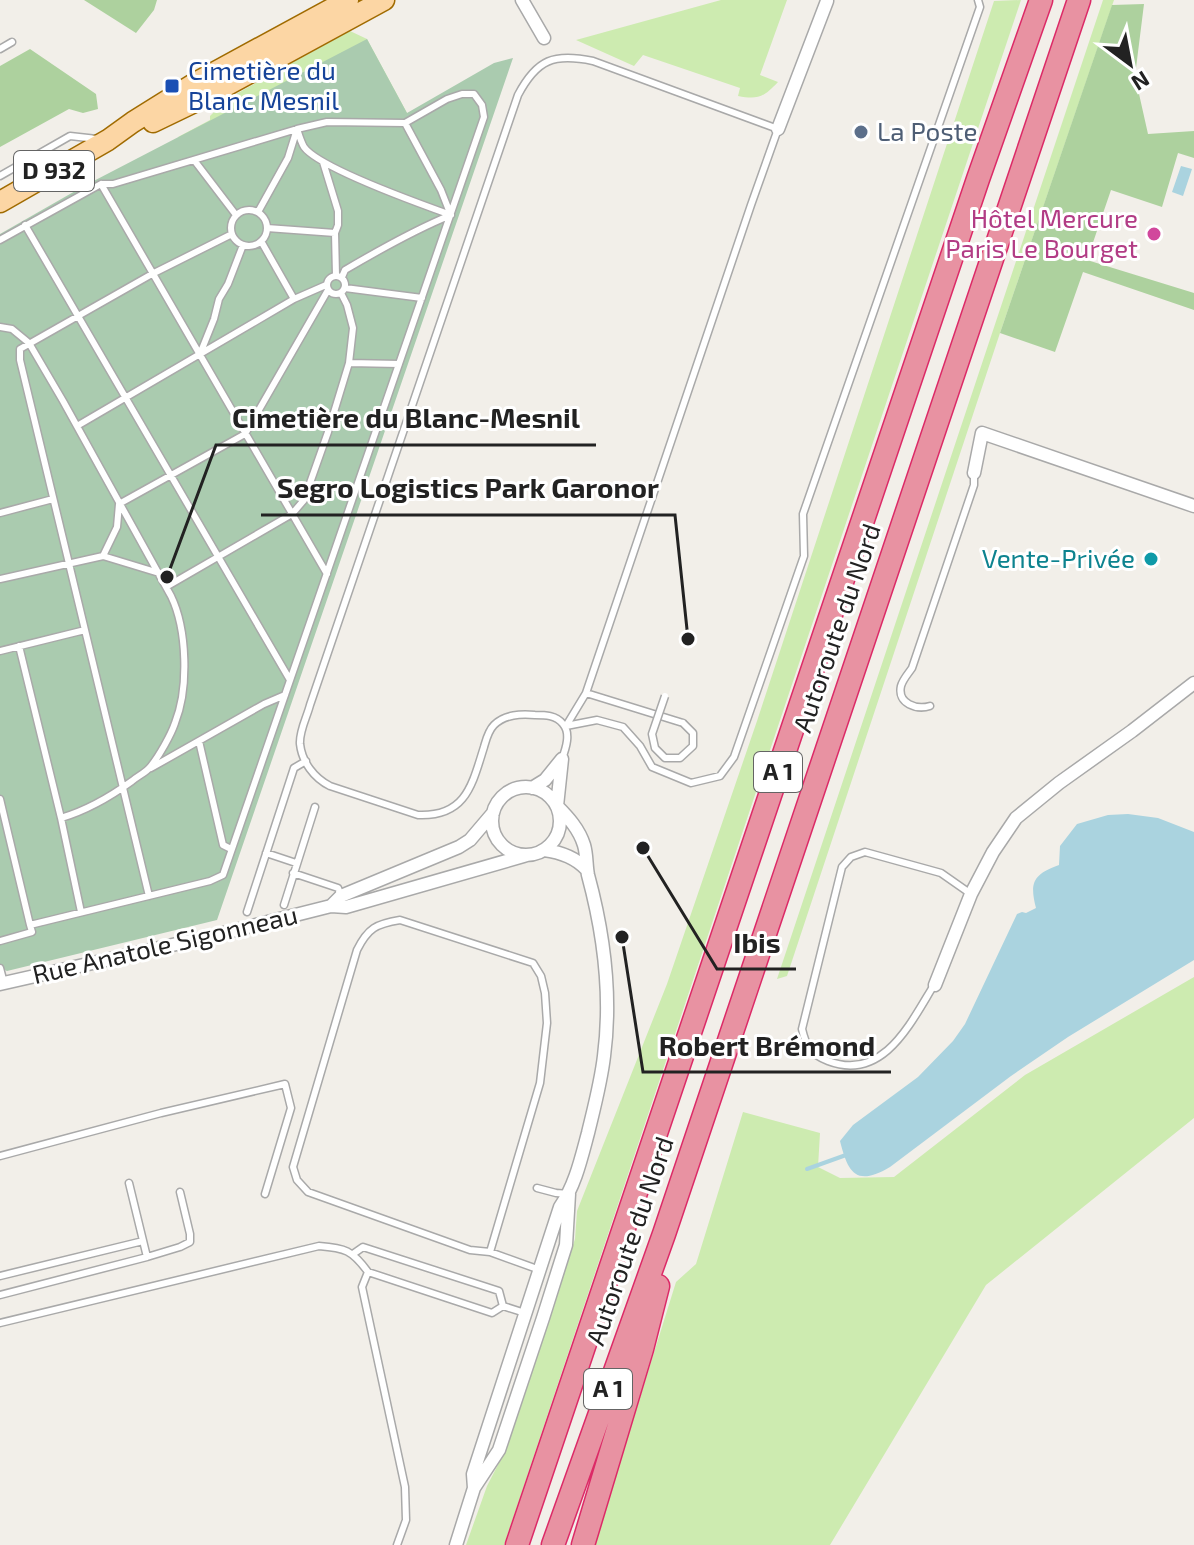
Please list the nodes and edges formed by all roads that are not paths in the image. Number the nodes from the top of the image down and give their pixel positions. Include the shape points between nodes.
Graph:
1 (348, 0) edge
2 (384, 0) edge
3 (522, 0) edge
4 (978, 0) edge
5 (1041, 0) edge
6 (1079, 0) edge
7 (828, 1) edge
8 (544, 38) dead end
9 (12, 42) dead end
10 (0, 49) edge
11 (405, 123) junction
12 (297, 129) junction
13 (778, 129) junction
14 (108, 140) junction
15 (194, 160) junction
16 (323, 162) junction
17 (0, 176) edge
18 (101, 184) junction
19 (0, 202) edge
20 (258, 212) junction
21 (236, 215) junction
22 (451, 215) junction
23 (25, 225) junction
24 (267, 228) junction
25 (335, 233) junction
26 (232, 234) junction
27 (0, 240) edge
28 (261, 241) junction
29 (243, 245) junction
30 (152, 274) junction
31 (339, 276) junction
32 (327, 287) junction
33 (343, 291) junction
34 (422, 298) junction
35 (294, 299) junction
36 (78, 316) junction
37 (0, 327) edge
38 (29, 343) junction
39 (200, 354) junction
40 (349, 363) junction
41 (399, 364) junction
42 (125, 397) junction
43 (77, 426) junction
44 (245, 434) junction
45 (974, 473) joint
46 (171, 475) junction
47 (53, 499) junction
48 (119, 504) junction
49 (1194, 506) edge
50 (0, 513) edge
51 (292, 514) junction
52 (103, 556) junction
53 (218, 557) junction
54 (69, 564) junction
55 (159, 573) junction
56 (327, 574) junction
57 (0, 579) edge
58 (166, 587) junction
59 (85, 630) junction
60 (19, 646) junction
61 (0, 651) edge
62 (290, 680) junction
63 (1194, 683) edge
64 (586, 693) junction
65 (285, 695) junction
66 (665, 696) dead end
67 (930, 706) dead end
68 (566, 726) junction
69 (199, 741) junction
70 (562, 759) junction
71 (306, 761) junction
72 (150, 768) junction
73 (123, 787) junction
74 (532, 788) junction
75 (0, 799) edge
76 (557, 806) junction
77 (315, 807) dead end
78 (493, 813) junction
79 (61, 818) junction
80 (231, 849) junction
81 (544, 850) junction
82 (266, 853) junction
83 (527, 855) junction
84 (296, 863) junction
85 (586, 869) junction
86 (293, 873) junction
87 (971, 894) junction
88 (149, 896) junction
89 (336, 901) junction
90 (284, 905) dead end
91 (81, 912) junction
92 (247, 912) dead end
93 (30, 925) junction
94 (0, 941) edge
95 (0, 968) edge
96 (2, 984) edge
97 (935, 985) joint
98 (0, 1156) edge
99 (129, 1183) dead end
100 (537, 1188) dead end
101 (180, 1192) dead end
102 (265, 1194) dead end
103 (569, 1194) junction
104 (664, 1234) junction
105 (143, 1241) junction
106 (490, 1252) junction
107 (353, 1254) junction
108 (147, 1257) junction
109 (540, 1270) junction
110 (368, 1272) junction
111 (557, 1274) junction
112 (0, 1276) edge
113 (0, 1295) edge
114 (503, 1306) junction
115 (525, 1313) junction
116 (543, 1318) junction
117 (0, 1323) edge
118 (474, 1488) junction
119 (397, 1545) edge
120 (456, 1545) edge
121 (517, 1545) edge
122 (553, 1545) edge
123 (583, 1545) edge

1 - 14 main road, D 932 via 197,82
2 - 14 main road, D 932 via 179,110
3 - 8 street
4 - 68 lane via 980,7 803,514 804,556 734,757 720,776 691,783 652,767 623,727 597,720
5 - 121 highway, Autoroute du Nord / A 1
6 - 104 highway, Autoroute du Nord / A 1
7 - 13 street
9 - 10 lane
11 - 12 lane via 327,122
11 - 22 lane
11 - 22 lane via 462,94 474,94 482,105 484,117
12 - 15 lane
12 - 16 lane via 304,147
12 - 20 lane via 288,158
13 - 64 lane
13 - 71 lane via 578,58 546,62 526,81 310,705 300,743
14 - 17 lane via 70,136
14 - 19 main road, D 932
15 - 18 lane
15 - 21 lane
16 - 22 lane
16 - 25 lane via 338,211
18 - 23 lane
18 - 30 lane
20 - 21 lane
20 - 24 lane
21 - 26 lane
22 - 31 lane
22 - 34 lane
23 - 27 lane
23 - 36 lane
24 - 25 lane
24 - 28 lane
25 - 31 lane
26 - 29 lane
26 - 30 lane
28 - 29 lane
28 - 35 lane
29 - 39 lane
30 - 36 lane
30 - 39 lane
31 - 32 lane via 328,280
31 - 33 lane via 345,282
32 - 33 lane via 336,294
32 - 35 lane
32 - 44 lane
33 - 34 lane
33 - 40 lane via 353,328
34 - 41 lane
35 - 39 lane
36 - 38 lane
36 - 42 lane
37 - 38 lane via 12,329
38 - 43 lane
38 - 47 lane via 20,349 20,360
39 - 42 lane
39 - 44 lane
40 - 41 lane
40 - 51 lane via 304,500
41 - 56 lane
42 - 43 lane
42 - 46 lane
43 - 48 lane
44 - 46 lane
44 - 51 lane
45 - 49 street via 982,433
45 - 67 lane via 917,654 902,682 905,701
46 - 48 lane
46 - 53 lane
47 - 50 lane
47 - 54 lane
48 - 52 lane via 117,527
48 - 55 lane
51 - 53 lane
51 - 56 lane
52 - 54 lane
52 - 55 lane
53 - 58 lane
53 - 62 lane
54 - 57 lane
54 - 59 lane
55 - 58 lane
56 - 62 lane
58 - 72 lane via 177,608 184,685 176,722
59 - 60 lane
59 - 73 lane
60 - 61 lane
60 - 79 lane
62 - 65 lane
63 - 87 street via 1016,818
64 - 66 lane, bridge via 683,723 693,733 693,746 680,758 665,758 655,748 652,734
64 - 68 lane
65 - 69 lane
65 - 80 lane
68 - 70 lane
68 - 71 lane via 551,716 518,714 501,720 488,735 463,797 445,813 431,816 330,786
69 - 72 lane
69 - 80 lane via 223,845
70 - 74 street
70 - 76 street
71 - 82 lane via 294,768
72 - 73 lane
73 - 79 lane via 104,801
73 - 88 lane
74 - 76 street
74 - 78 street via 512,790
75 - 93 lane
76 - 81 street via 560,825
76 - 85 street via 585,846
77 - 84 lane
78 - 83 street via 500,842
78 - 89 street, Rue Anatole Sigonneau via 459,847
79 - 91 lane
80 - 88 lane via 223,875
81 - 83 street
81 - 85 street via 578,860
82 - 84 lane
82 - 92 lane
83 - 89 street, Rue Anatole Sigonneau via 346,907
84 - 86 lane
85 - 103 street via 599,915 607,1033 596,1102
86 - 89 lane via 338,888
86 - 90 lane
87 - 97 street
87 - 97 lane via 941,873 865,852 851,857 842,867 802,1029 805,1043 816,1056 838,1065 856,1066 884,1054 904,1034
88 - 91 lane
89 - 96 street, Rue Anatole Sigonneau via 212,936
91 - 93 lane
93 - 94 lane via 32,932
95 - 96 lane
98 - 102 lane via 285,1084 291,1108
99 - 105 lane
100 - 103 lane
101 - 108 lane via 190,1242
103 - 109 street
103 - 111 street via 566,1245
104 - 122 highway, Autoroute du Nord / A 1
104 - 123 highway via 662,1273
105 - 108 lane
105 - 112 lane
106 - 106 lane via 540,1083 547,1023 541,976 533,963 400,920 382,923 367,932 357,950 293,1167 295,1175 308,1192 470,1250
106 - 109 lane
107 - 110 lane
107 - 114 lane via 363,1247 499,1291
107 - 117 lane via 319,1246
108 - 113 lane
109 - 111 street
109 - 115 street
110 - 114 lane via 492,1313
110 - 119 lane via 362,1287 405,1487 406,1520
111 - 116 street
114 - 115 lane
115 - 116 street
115 - 118 street via 473,1474
116 - 118 street via 499,1450
118 - 120 street

